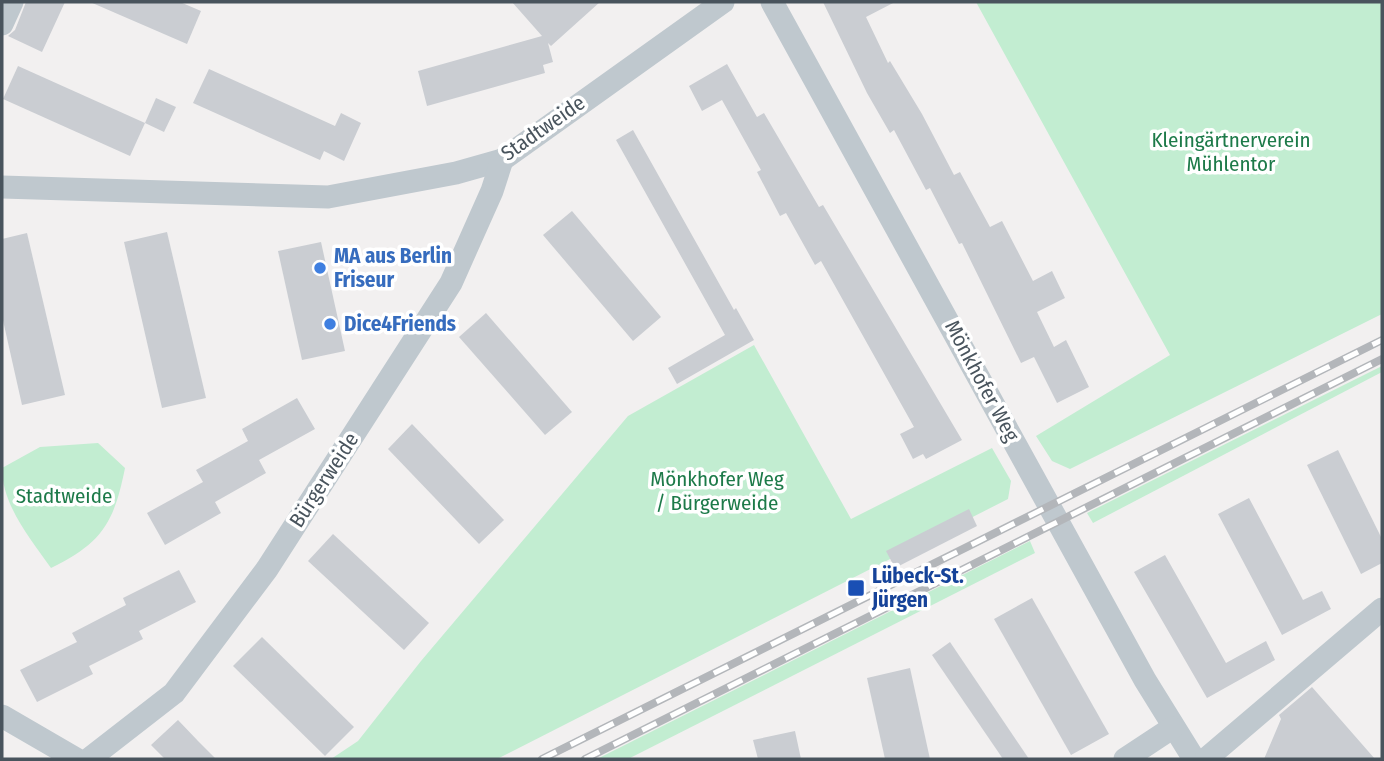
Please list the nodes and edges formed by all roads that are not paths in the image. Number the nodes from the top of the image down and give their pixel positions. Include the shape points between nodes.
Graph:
1 (12, 2) edge
2 (723, 2) edge
3 (772, 2) edge
4 (2, 24) edge
5 (502, 160) junction
6 (2, 187) edge
7 (1382, 609) edge
8 (2, 716) edge
9 (1172, 728) junction
10 (76, 759) edge
11 (89, 759) edge
12 (1125, 759) edge
13 (1194, 759) edge
14 (1206, 759) edge

1 - 4 street
2 - 5 street, Stadtweide
3 - 9 street, Mönkhofer Weg
5 - 6 street, Stadtweide via 328,197
5 - 11 street, Bürgerweide via 451,283 267,569 174,693
7 - 14 street
8 - 10 street
9 - 12 street
9 - 13 street, Mönkhofer Weg

